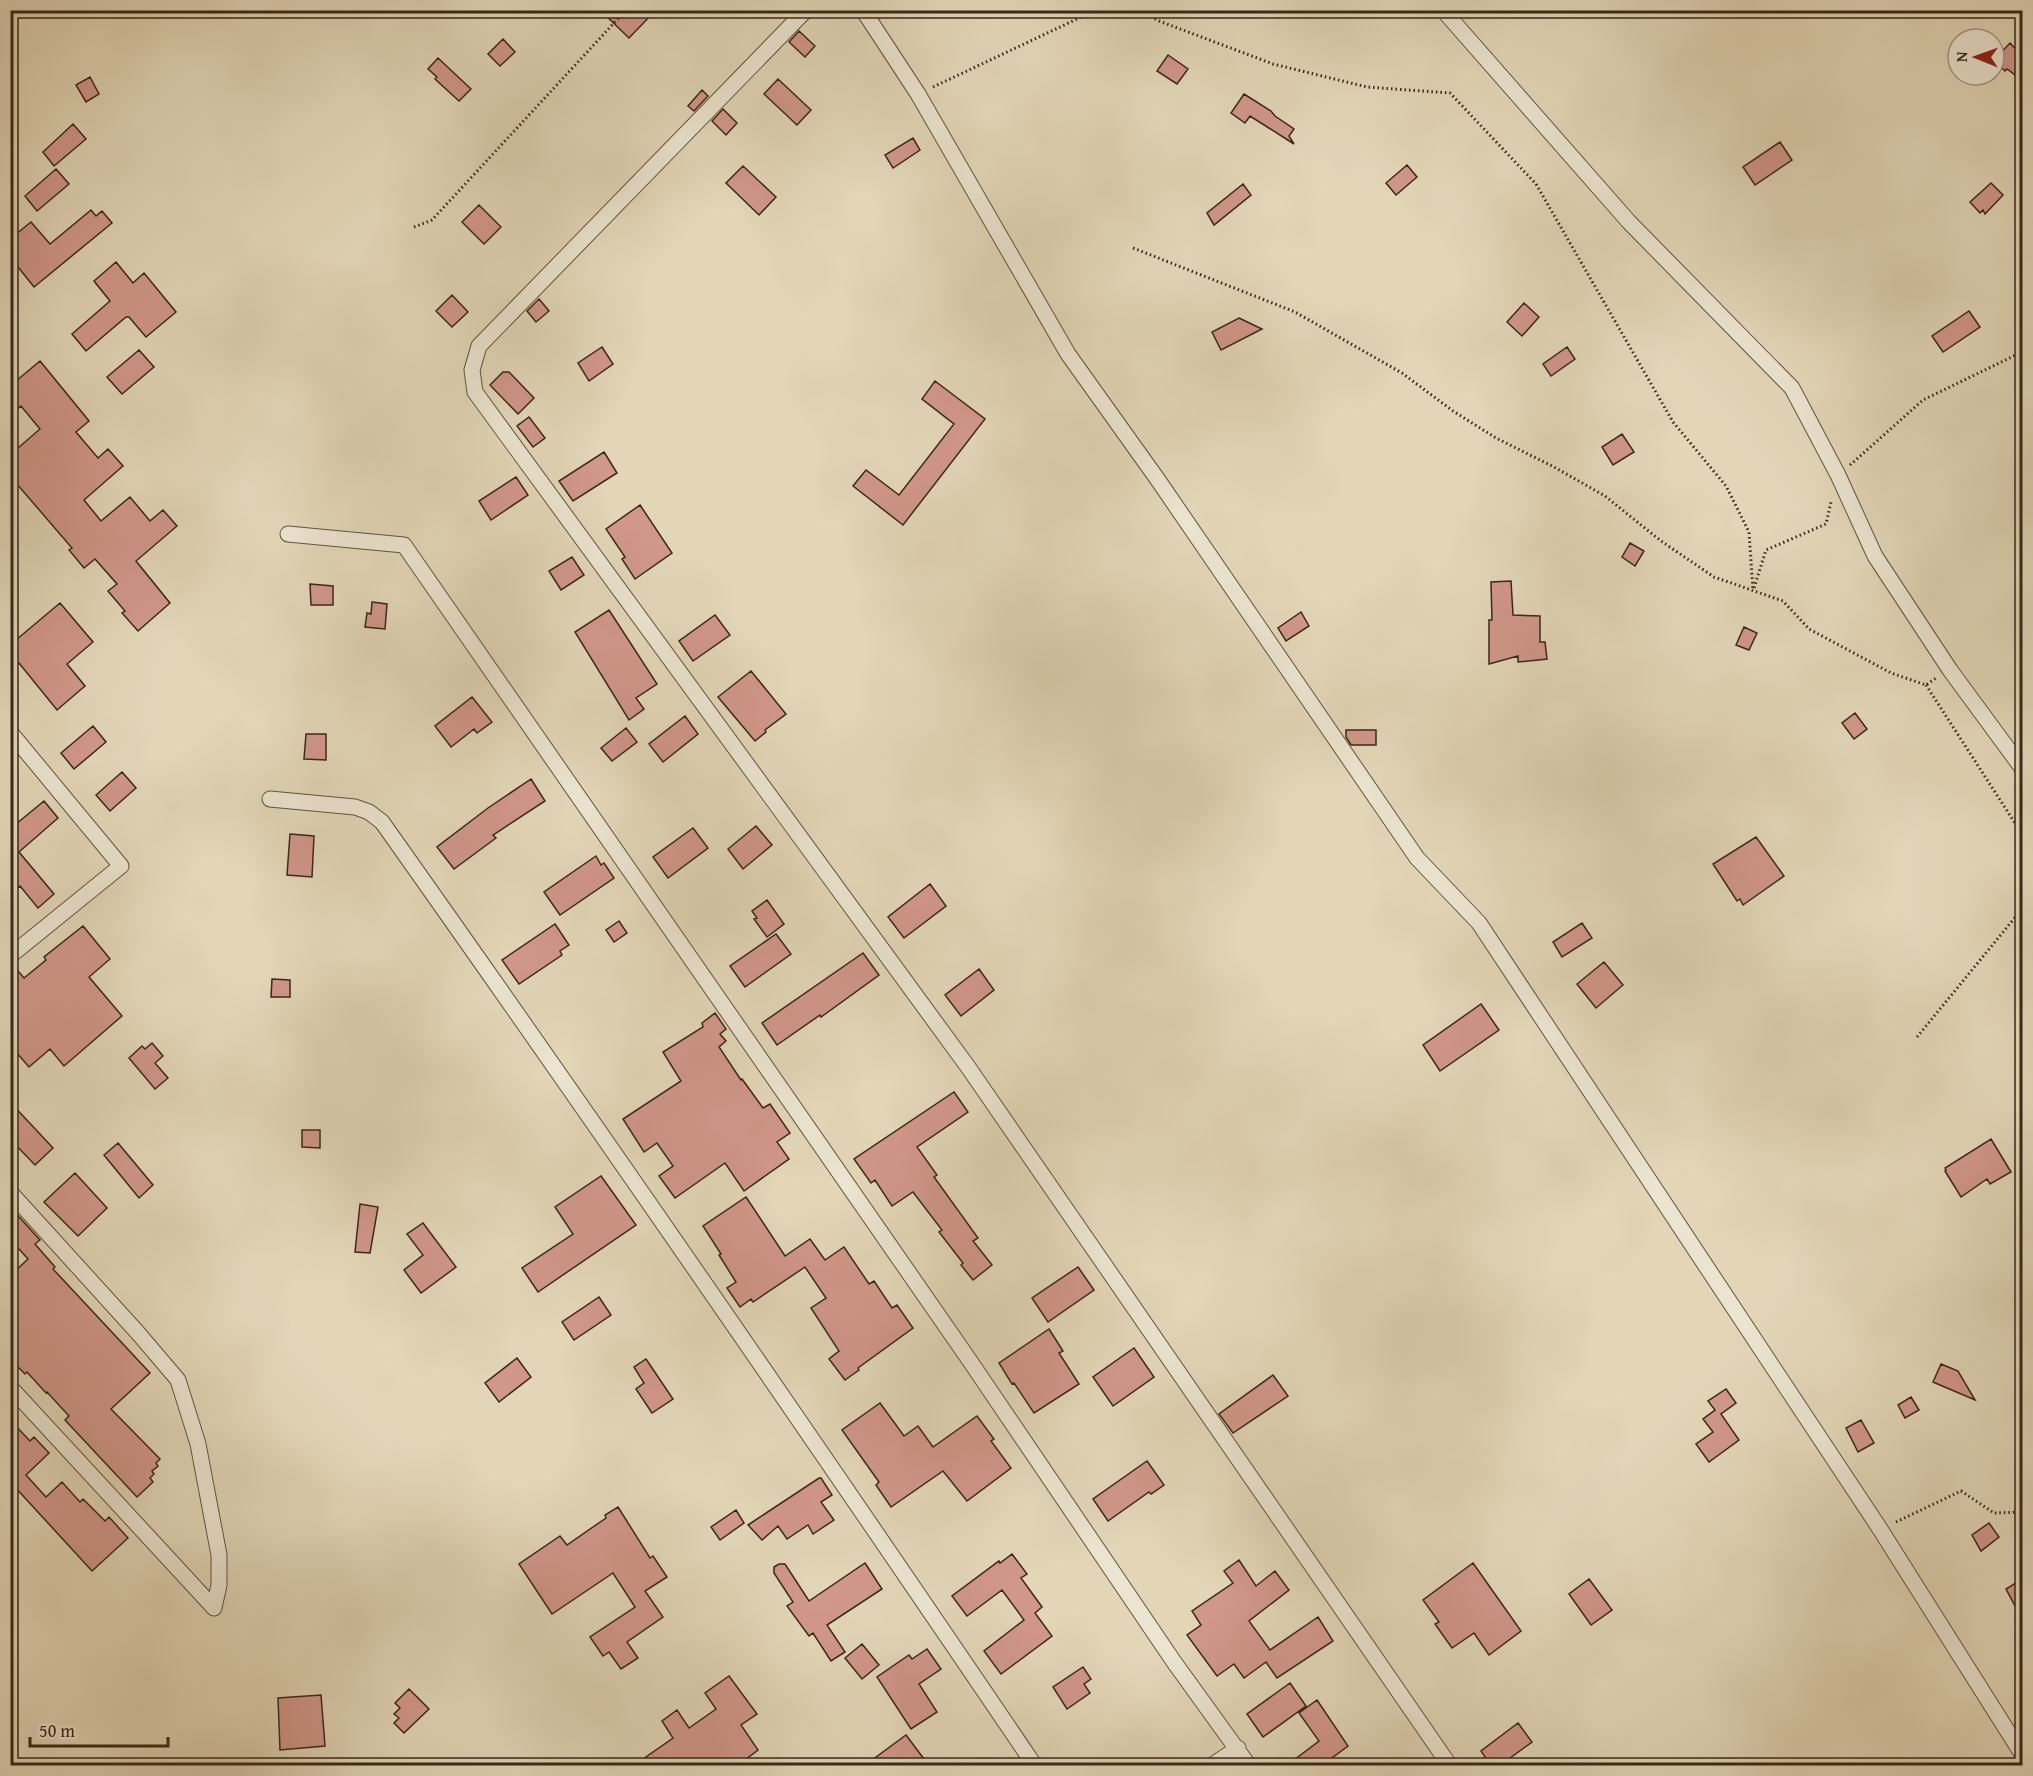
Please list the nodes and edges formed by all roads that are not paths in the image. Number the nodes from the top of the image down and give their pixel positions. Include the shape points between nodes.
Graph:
1 (806, 10) edge
2 (864, 10) edge
3 (1443, 10) edge
4 (288, 534) dead end
5 (10, 732) edge
6 (2022, 768) edge
7 (270, 799) dead end
8 (12, 952) edge
9 (10, 1192) edge
10 (10, 1387) edge
11 (1238, 1748) junction
12 (2022, 1754) edge
13 (1035, 1766) edge
14 (1211, 1766) edge
15 (1249, 1766) edge
16 (1450, 1766) edge

1 - 16 street via 479,346 472,370 475,392 968,1067
2 - 12 street via 918,94 1068,354 1418,858 1479,923 1881,1529
3 - 6 street via 1629,222 1792,388 1875,556 1950,670
4 - 11 street via 404,545 970,1360 1174,1662
5 - 8 street via 121,866
7 - 13 street via 355,807 382,822 566,1080
9 - 10 street via 178,1380 198,1444 219,1555 214,1608
11 - 14 street
11 - 15 street

